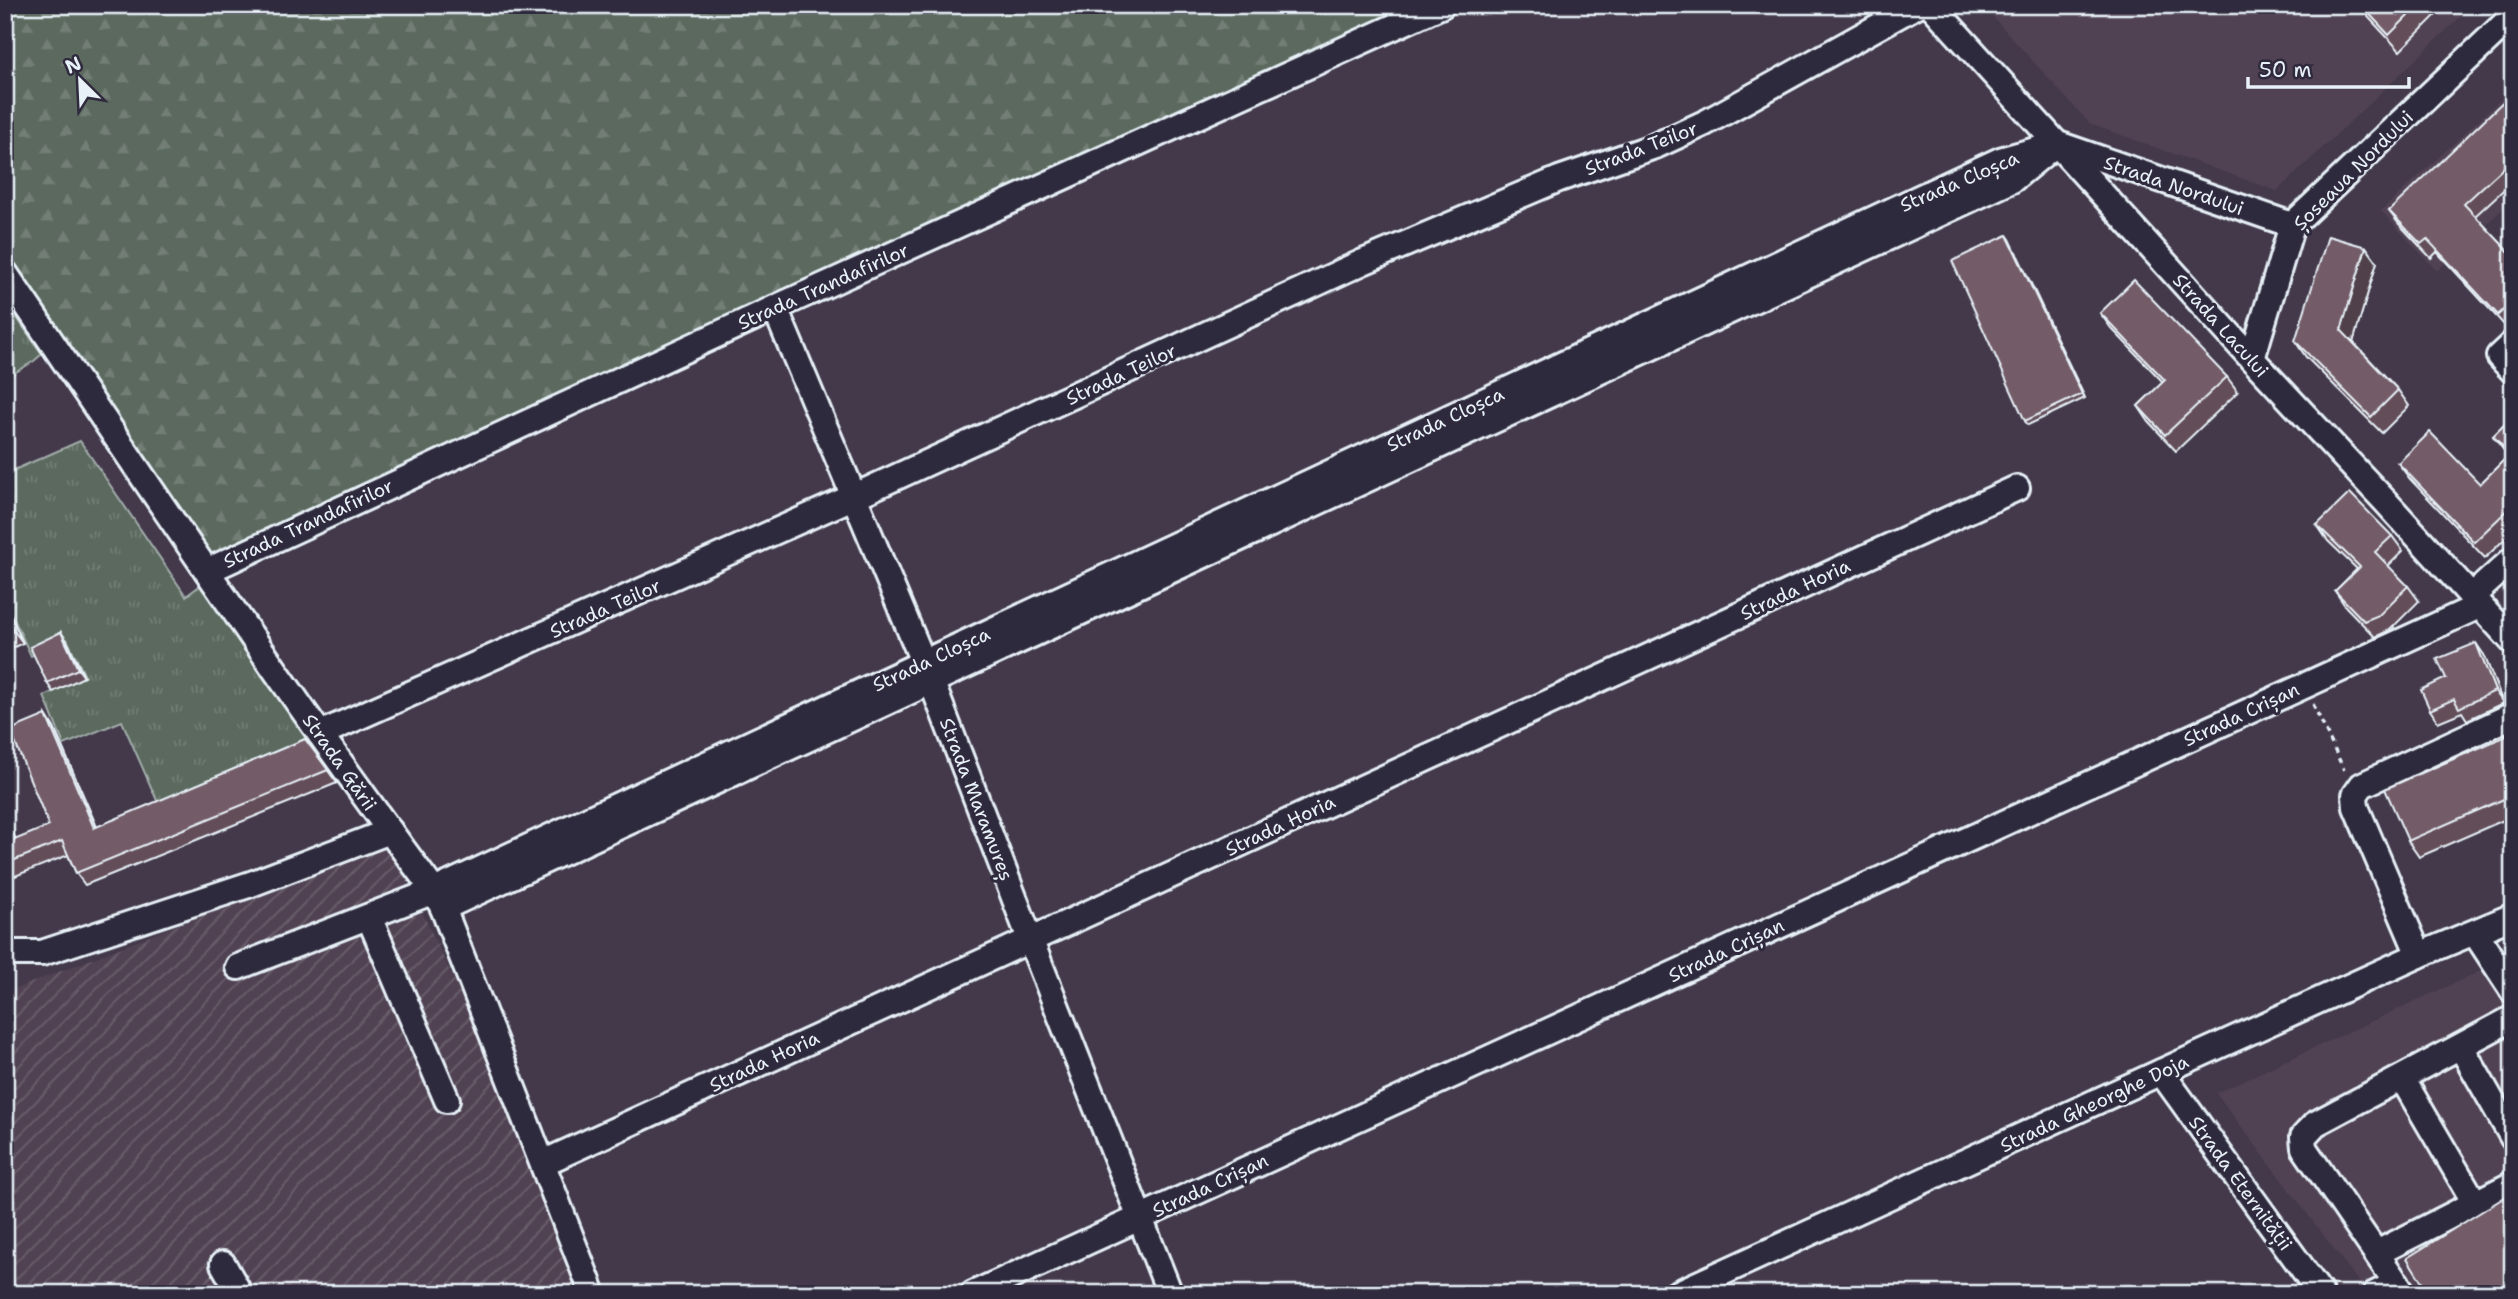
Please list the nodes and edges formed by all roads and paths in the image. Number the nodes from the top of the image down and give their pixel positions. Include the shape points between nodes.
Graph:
1 (1442, 5) edge
2 (1917, 5) edge
3 (1931, 5) edge
4 (2513, 16) edge
5 (2057, 144) junction
6 (2292, 225) junction
7 (5, 273) edge
8 (775, 308) junction
9 (2513, 343) edge
10 (2252, 359) junction
11 (2513, 371) edge
12 (2017, 488) dead end
13 (855, 496) junction
14 (2513, 559) edge
15 (207, 571) junction
16 (2475, 602) junction
17 (2513, 642) edge
18 (927, 673) junction
19 (2305, 686) junction
20 (2513, 715) edge
21 (320, 734) junction
22 (2355, 795) junction
23 (390, 831) junction
24 (439, 900) junction
25 (2513, 916) edge
26 (369, 917) junction
27 (2475, 933) junction
28 (1030, 939) junction
29 (5, 953) edge
30 (2419, 955) junction
31 (238, 967) dead end
32 (2513, 991) edge
33 (2513, 1018) edge
34 (2461, 1046) junction
35 (2161, 1072) junction
36 (2402, 1078) junction
37 (447, 1100) dead end
38 (2513, 1138) edge
39 (543, 1163) junction
40 (2513, 1184) edge
41 (2475, 1203) junction
42 (1140, 1217) junction
43 (2377, 1253) junction
44 (223, 1264) dead end
45 (2392, 1290) edge
46 (240, 1294) edge
47 (593, 1294) edge
48 (973, 1294) edge
49 (1170, 1294) edge
50 (1676, 1294) edge
51 (2321, 1294) edge

1 - 8 street, Strada Trandafirilor
2 - 13 street, Strada Teilor via 1693,129 1559,179 1363,262
3 - 5 street, Strada Lacului
4 - 6 street, Șoseaua Nordului
5 - 6 street, Strada Nordului
5 - 10 street, Strada Lacului
5 - 18 street, Strada Cloșca via 2000,160
6 - 10 street, Șoseaua Nordului
7 - 15 street, Strada Gării
8 - 13 street, Strada Maramureș
8 - 15 street, Strada Trandafirilor
9 - 11 street via 2499,356
10 - 16 street, Strada Lacului
12 - 28 street, Strada Horia
13 - 18 street, Strada Maramureș
13 - 21 street, Strada Teilor
14 - 16 street, Strada Crișan
15 - 21 street, Strada Gării
16 - 17 street, Strada Lacului
16 - 19 street, Strada Crișan
18 - 24 street, Strada Cloșca
18 - 28 street, Strada Maramureș
19 - 22 path
19 - 42 street, Strada Crișan
20 - 22 street via 2362,785
21 - 23 street, Strada Gării
22 - 30 street via 2356,807
23 - 24 street, Strada Gării
23 - 29 street via 274,876 42,953
24 - 26 street, Strada Cloșca
24 - 39 street, Strada Gării
25 - 27 street, Strada Gheorghe Doja
26 - 31 street, Strada Cloșca
26 - 37 street
27 - 30 street, Strada Gheorghe Doja
27 - 32 street
28 - 39 street, Strada Horia
28 - 42 street, Strada Maramureș
30 - 35 street, Strada Gheorghe Doja
33 - 34 street
34 - 36 street
34 - 38 street
35 - 50 street, Strada Gheorghe Doja
35 - 51 street, Strada Eternității
36 - 41 street
36 - 43 street via 2315,1124 2303,1137 2304,1148
39 - 47 street, Strada Gării
40 - 41 street
41 - 43 street
42 - 48 street, Strada Crișan
42 - 49 street, Strada Maramureș
43 - 45 street
44 - 46 street

